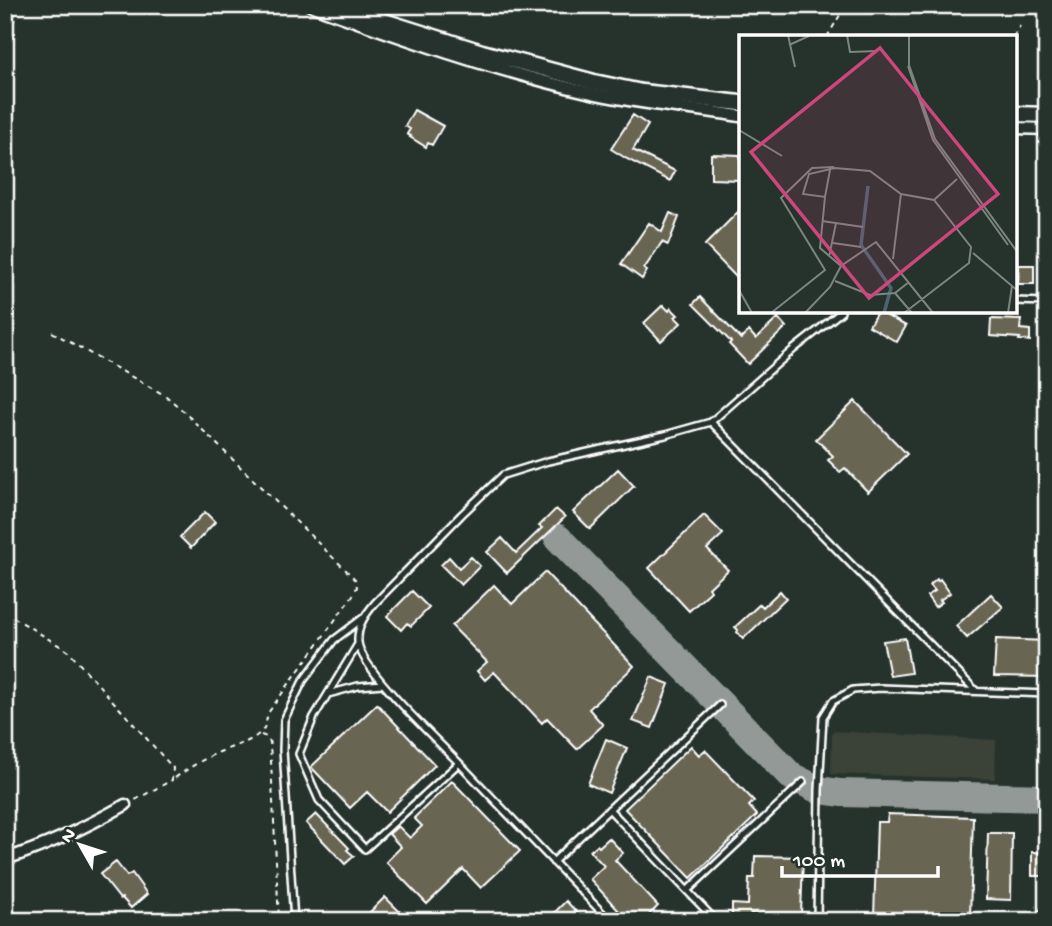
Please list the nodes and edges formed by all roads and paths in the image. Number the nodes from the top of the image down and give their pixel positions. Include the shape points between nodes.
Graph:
1 (310, 5) edge
2 (343, 5) edge
3 (846, 5) edge
4 (1020, 26) dead end
5 (828, 35) edge
6 (1014, 35) edge
7 (739, 103) edge
8 (1017, 114) edge
9 (1047, 115) edge
10 (739, 116) edge
11 (1017, 128) edge
12 (1047, 129) edge
13 (1017, 302) edge
14 (1047, 302) edge
15 (840, 313) edge
16 (52, 332) dead end
17 (711, 422) junction
18 (5, 611) edge
19 (363, 618) junction
20 (358, 645) junction
21 (383, 684) junction
22 (976, 691) junction
23 (327, 694) junction
24 (1047, 694) edge
25 (720, 705) dead end
26 (260, 734) junction
27 (459, 763) junction
28 (172, 780) junction
29 (803, 782) dead end
30 (125, 806) joint
31 (609, 809) junction
32 (5, 859) edge
33 (554, 862) junction
34 (688, 890) junction
35 (1047, 908) edge
36 (279, 921) edge
37 (295, 921) edge
38 (610, 921) edge
39 (716, 921) edge
40 (817, 921) edge
41 (1035, 921) edge

1 - 10 street via 385,33 589,93
2 - 7 main road via 482,52 594,82
3 - 5 path
4 - 6 path
8 - 9 main road
11 - 12 street
13 - 14 lane
15 - 17 lane
16 - 26 path via 181,409 355,579 354,595 268,713
17 - 19 lane via 503,475
17 - 22 lane
18 - 28 path via 68,651 173,768
19 - 20 lane
19 - 37 lane via 334,640 303,681 284,720
20 - 21 lane
20 - 23 lane
21 - 23 lane
21 - 27 lane
22 - 24 lane
22 - 40 lane via 881,688 853,690 833,701 823,717
23 - 27 lane via 299,754 319,800 365,849
25 - 31 lane
26 - 28 path via 195,764
26 - 36 path via 270,741
27 - 33 lane
28 - 30 path
29 - 34 lane
30 - 32 street via 51,844
31 - 33 lane
31 - 34 lane
33 - 38 lane
34 - 39 lane
35 - 41 lane

